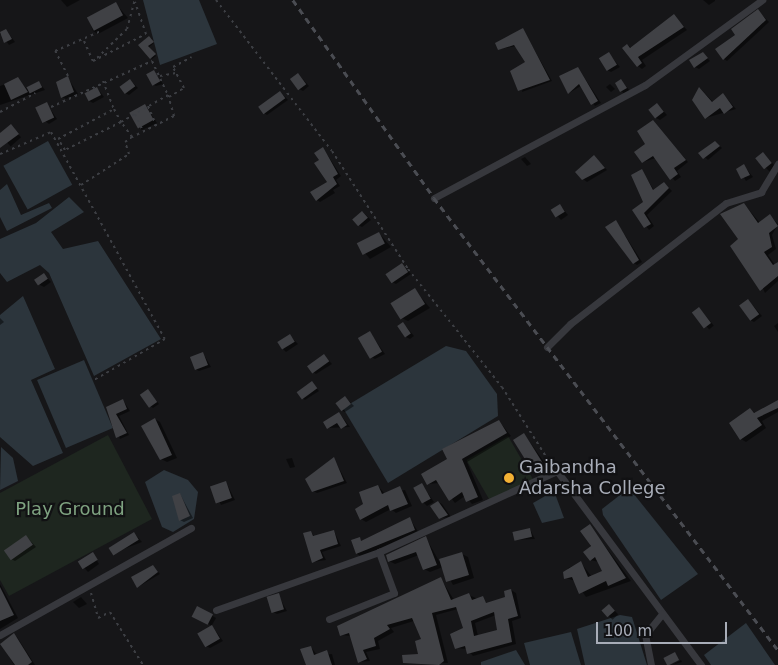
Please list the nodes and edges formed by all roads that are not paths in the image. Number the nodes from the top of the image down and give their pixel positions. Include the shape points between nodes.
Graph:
1 (762, 0) edge
2 (778, 164) edge
3 (434, 198) dead end
4 (547, 347) dead end
5 (191, 528) dead end
6 (379, 552) junction
7 (216, 610) dead end
8 (662, 614) junction
9 (329, 619) dead end
10 (0, 635) edge
11 (651, 665) edge
12 (701, 665) edge

1 - 3 street via 645,85
2 - 4 street via 761,192 726,203 570,324
5 - 10 street
6 - 7 street
6 - 8 street via 557,471
6 - 9 street via 394,593
8 - 11 street via 645,635
8 - 12 street

